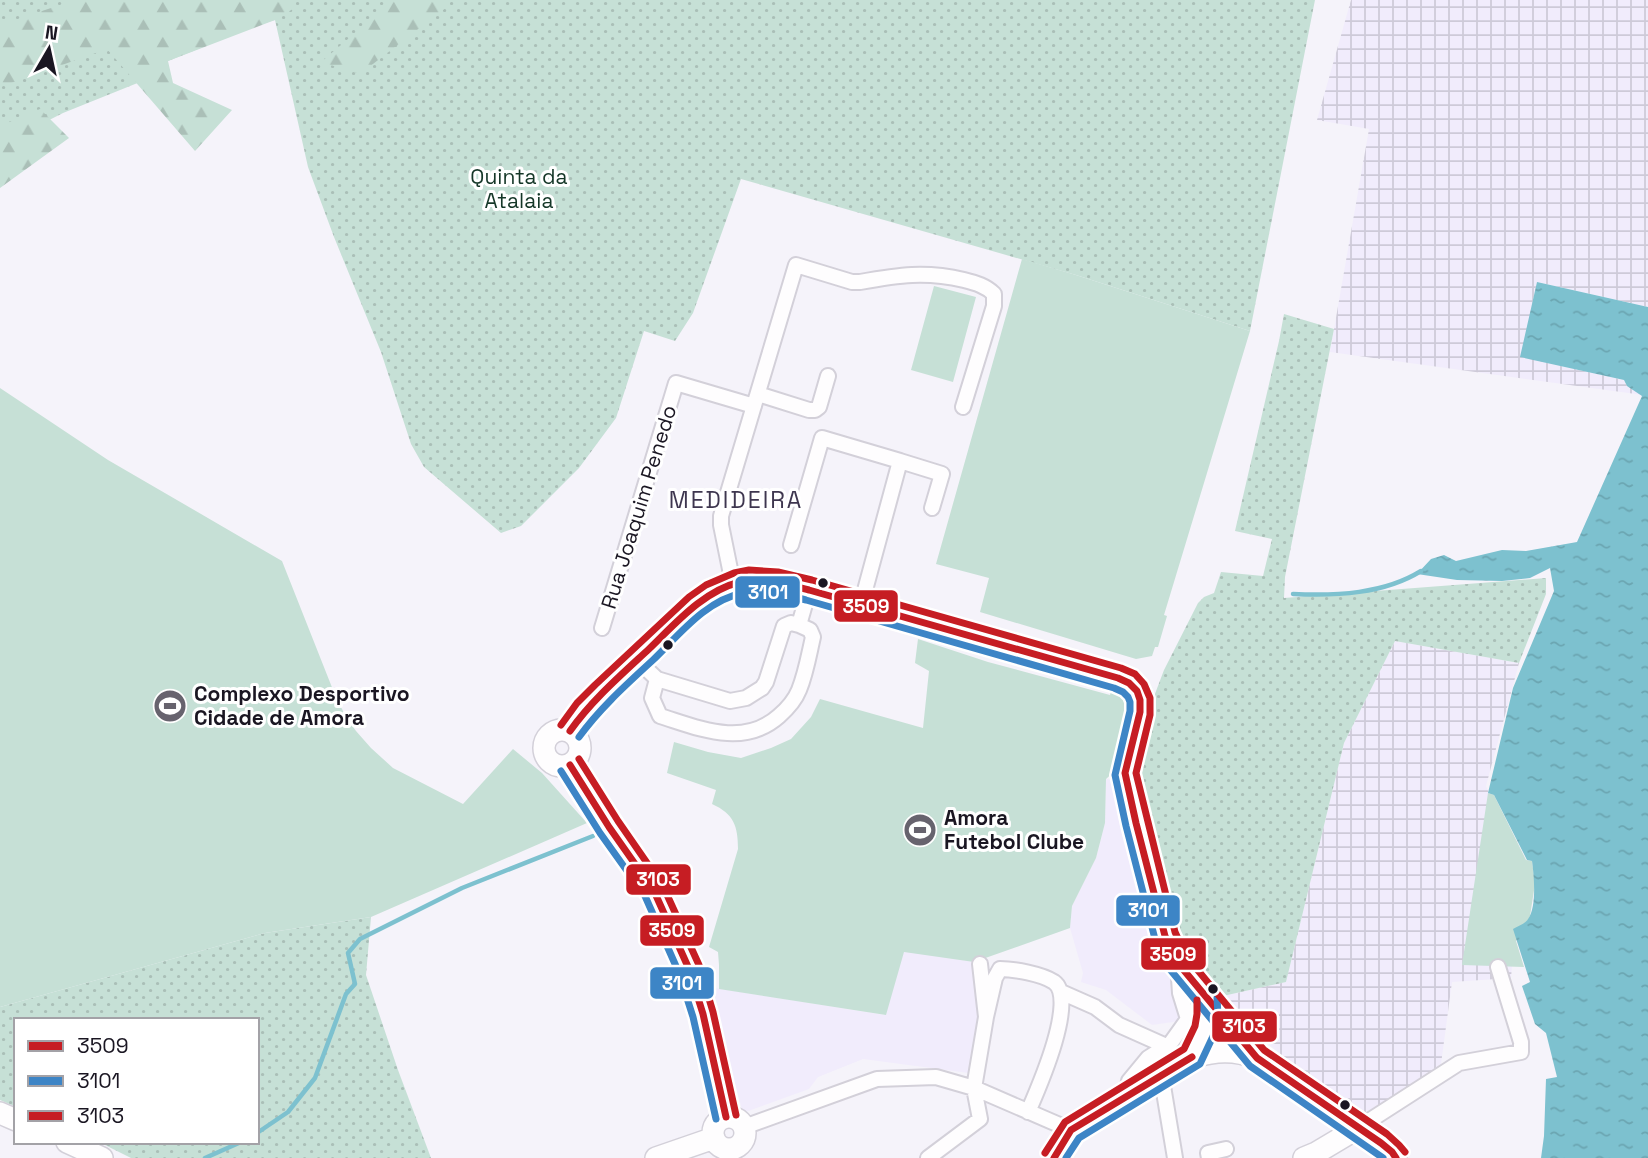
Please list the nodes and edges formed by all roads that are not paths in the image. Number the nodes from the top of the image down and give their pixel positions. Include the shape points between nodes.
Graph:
1 (828, 376) dead end
2 (756, 400) junction
3 (963, 407) dead end
4 (900, 461) junction
5 (932, 508) dead end
6 (791, 545) dead end
7 (733, 584) junction
8 (809, 590) junction
9 (861, 605) junction
10 (799, 625) junction
11 (602, 628) dead end
12 (637, 660) junction
13 (657, 679) junction
14 (569, 732) junction
15 (570, 765) junction
16 (1177, 962) junction
17 (980, 964) dead end
18 (1498, 967) dead end
19 (1061, 992) junction
20 (1207, 999) junction
21 (986, 1017) junction
22 (1166, 1046) junction
23 (1192, 1057) junction
24 (1257, 1058) junction
25 (1161, 1074) junction
26 (974, 1088) junction
27 (1126, 1096) junction
28 (1028, 1112) junction
29 (735, 1122) junction
30 (1358, 1128) junction
31 (1071, 1130) junction
32 (71, 1144) edge
33 (726, 1148) edge
34 (1226, 1149) dead end
35 (1313, 1156) edge
36 (928, 1157) edge
37 (102, 1158) edge
38 (656, 1158) edge
39 (1054, 1158) edge
40 (1175, 1158) edge
41 (1209, 1158) edge
42 (1396, 1158) edge

1 - 2 street via 815,410
2 - 3 street via 796,265 852,282 935,274 987,287 994,294 995,306
2 - 7 street via 720,520
2 - 11 street, Rua Joaquim Penedo via 676,383
4 - 5 street via 942,474
4 - 6 street via 822,438
4 - 9 street
7 - 8 street via 760,580
7 - 12 street via 696,605
8 - 9 street
8 - 10 street
9 - 16 street via 1118,678 1137,691 1140,712 1125,773 1165,936
10 - 13 street via 784,626 766,682 746,698 730,701
10 - 13 street via 810,629 813,636 799,690 782,714 758,730 715,733 660,716 653,699
12 - 13 street
12 - 14 street
14 - 15 street via 580,745 578,757
14 - 15 street via 553,732 544,746 551,763
15 - 29 street via 654,891 689,968
16 - 20 street
16 - 22 street via 1188,1019
17 - 21 street
18 - 30 street via 1521,1052 1459,1063
19 - 21 street via 1055,982 1000,969
19 - 22 street
19 - 28 street via 1058,1032
20 - 23 street via 1207,1025
20 - 24 street
21 - 26 street
22 - 27 street via 1148,1058 1129,1081
23 - 24 street via 1230,1051
23 - 25 street
24 - 30 street
25 - 27 street
25 - 40 street
26 - 28 street
26 - 29 street via 936,1077 877,1079
26 - 36 street via 980,1119
27 - 31 street
28 - 31 street
29 - 33 street via 745,1131 743,1140
30 - 35 street
30 - 42 street
31 - 39 street
32 - 37 street
33 - 38 street
34 - 41 street via 1208,1153

